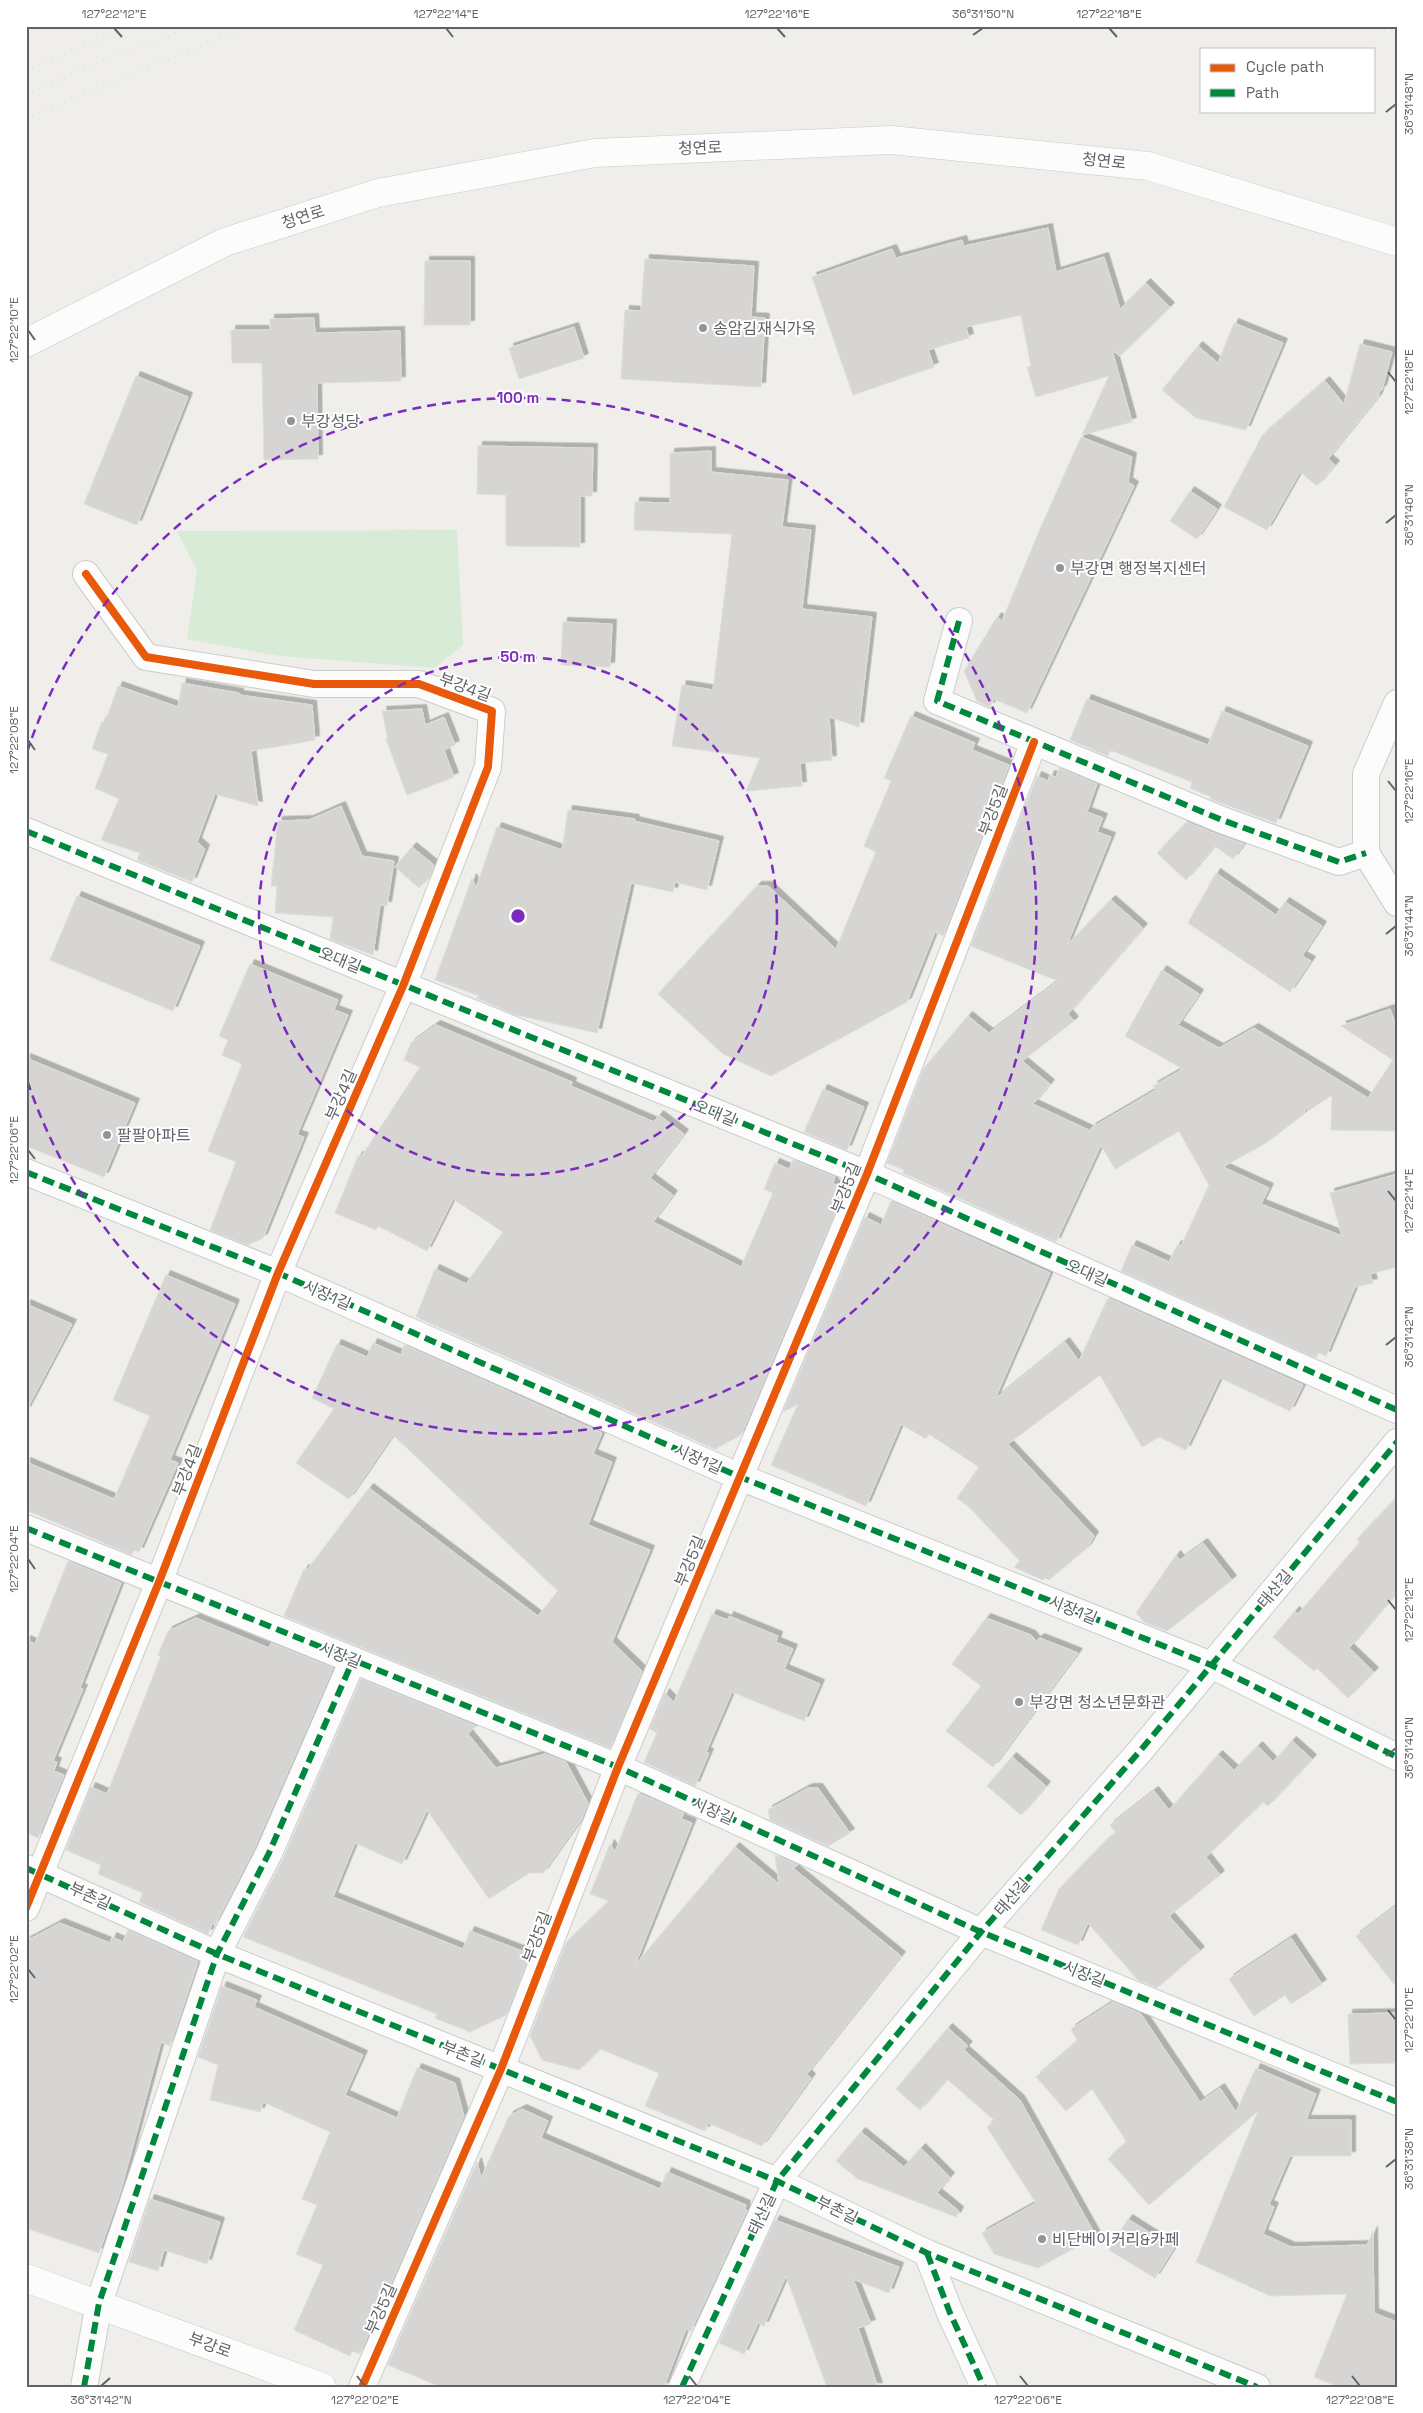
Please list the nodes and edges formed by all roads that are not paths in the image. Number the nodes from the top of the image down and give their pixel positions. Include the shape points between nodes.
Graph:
1 (1397, 242) edge
2 (26, 343) edge
3 (86, 574) dead end
4 (959, 621) dead end
5 (1397, 703) edge
6 (1034, 742) junction
7 (26, 831) edge
8 (1366, 853) junction
9 (1397, 903) edge
10 (403, 986) junction
11 (26, 1172) edge
12 (867, 1174) junction
13 (278, 1273) junction
14 (1397, 1410) edge
15 (1397, 1442) edge
16 (740, 1478) junction
17 (26, 1528) edge
18 (158, 1582) junction
19 (352, 1660) junction
20 (1211, 1665) junction
21 (1397, 1757) edge
22 (618, 1767) junction
23 (34, 1871) edge
24 (26, 1908) edge
25 (981, 1932) junction
26 (216, 1954) junction
27 (501, 2069) junction
28 (1397, 2102) edge
29 (777, 2181) junction
30 (927, 2253) junction
31 (26, 2278) edge
32 (99, 2303) junction
33 (84, 2387) edge
34 (322, 2387) edge
35 (362, 2387) edge
36 (682, 2387) edge
37 (984, 2387) edge
38 (1257, 2387) edge

1 - 2 main road, 청연로 via 1148,166 891,140 595,153 378,193 225,242
3 - 10 street, 부강4길 via 146,658 314,684 419,684 492,711 488,767
4 - 6 street via 937,701
5 - 8 street via 1366,774
6 - 8 street via 1222,820 1339,862
6 - 12 street, 부강5길
7 - 10 street, 오대길
8 - 9 street
10 - 12 street, 오대길
10 - 13 street, 부강4길
11 - 13 street, 시장1길
12 - 14 street, 오대길
12 - 16 street, 부강5길
13 - 16 street, 시장1길
13 - 18 street, 부강4길
15 - 20 street, 태산길
16 - 20 street, 시장1길
16 - 22 street, 부강5길
17 - 18 street, 시장길
18 - 19 street, 시장길
18 - 23 street, 부강4길
19 - 22 street, 시장길
19 - 26 street via 269,1853
20 - 21 street, 시장1길
20 - 25 street, 태산길
22 - 25 street, 시장길
22 - 27 street, 부강5길
23 - 24 street, 부강4길
23 - 26 street, 부촌길
25 - 28 street, 시장길
25 - 29 street, 태산길
26 - 27 street, 부촌길
26 - 32 street
27 - 29 street, 부촌길
27 - 35 street, 부강5길
29 - 30 street, 부촌길
29 - 36 street, 태산길
30 - 37 street
30 - 38 street, 부촌길
31 - 32 main road, 부강로
32 - 33 street
32 - 34 main road, 부강로

